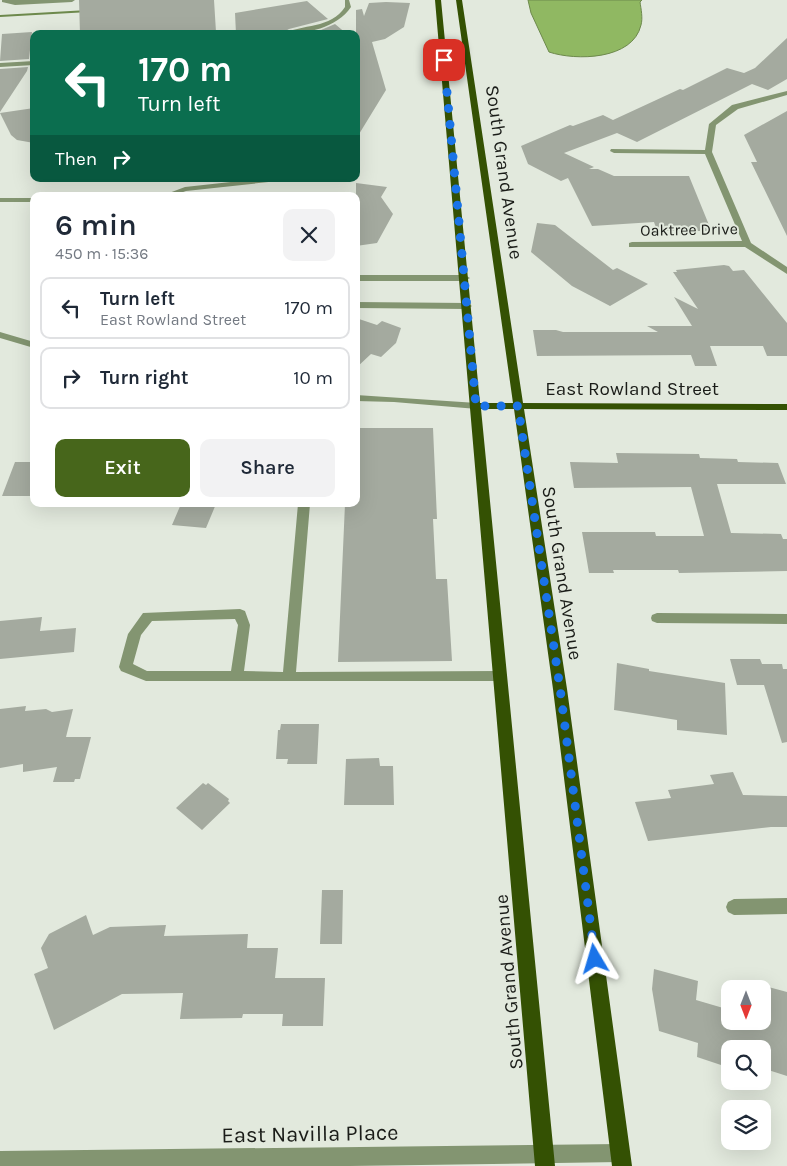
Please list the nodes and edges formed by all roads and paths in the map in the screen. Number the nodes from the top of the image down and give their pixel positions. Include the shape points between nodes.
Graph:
1 (72, 0) edge
2 (438, 0) edge
3 (459, 0) edge
4 (4, 1) dead end
5 (347, 1) edge
6 (300, 30) edge
7 (30, 63) edge
8 (0, 65) edge
9 (787, 93) edge
10 (614, 151) dead end
11 (708, 152) junction
12 (250, 182) edge
13 (177, 192) edge
14 (0, 200) edge
15 (30, 201) edge
16 (746, 244) junction
17 (632, 245) dead end
18 (787, 272) edge
19 (360, 278) edge
20 (464, 278) junction
21 (360, 305) edge
22 (467, 306) junction
23 (0, 335) edge
24 (30, 343) edge
25 (360, 398) edge
26 (476, 406) junction
27 (518, 406) junction
28 (787, 406) edge
29 (304, 507) edge
30 (657, 618) dead end
31 (787, 619) edge
32 (237, 676) junction
33 (500, 676) junction
34 (289, 677) junction
35 (787, 906) edge
36 (734, 907) dead end
37 (621, 1159) edge
38 (544, 1160) edge
39 (0, 1161) edge

1 - 4 street
2 - 20 main road, South Grand Avenue
3 - 27 main road, South Grand Avenue
5 - 6 street via 348,7 341,17
7 - 8 street
9 - 11 street via 735,107 713,124
10 - 11 street
11 - 16 street
12 - 13 street
14 - 15 street
16 - 17 street, Oaktree Drive
16 - 18 street
19 - 20 street
20 - 22 main road, South Grand Avenue
21 - 22 street
22 - 26 main road, South Grand Avenue
23 - 24 street
25 - 26 street
26 - 27 main road, East Rowland Street
26 - 33 main road, South Grand Avenue
27 - 28 main road, East Rowland Street
27 - 37 main road, South Grand Avenue via 560,688
29 - 34 street
30 - 31 street
32 - 32 street via 146,676 126,667 134,634 148,616 240,614 244,624
32 - 34 street
33 - 34 street
33 - 38 main road, South Grand Avenue
35 - 36 street
37 - 38 street, East Navilla Place
38 - 39 street, East Navilla Place

